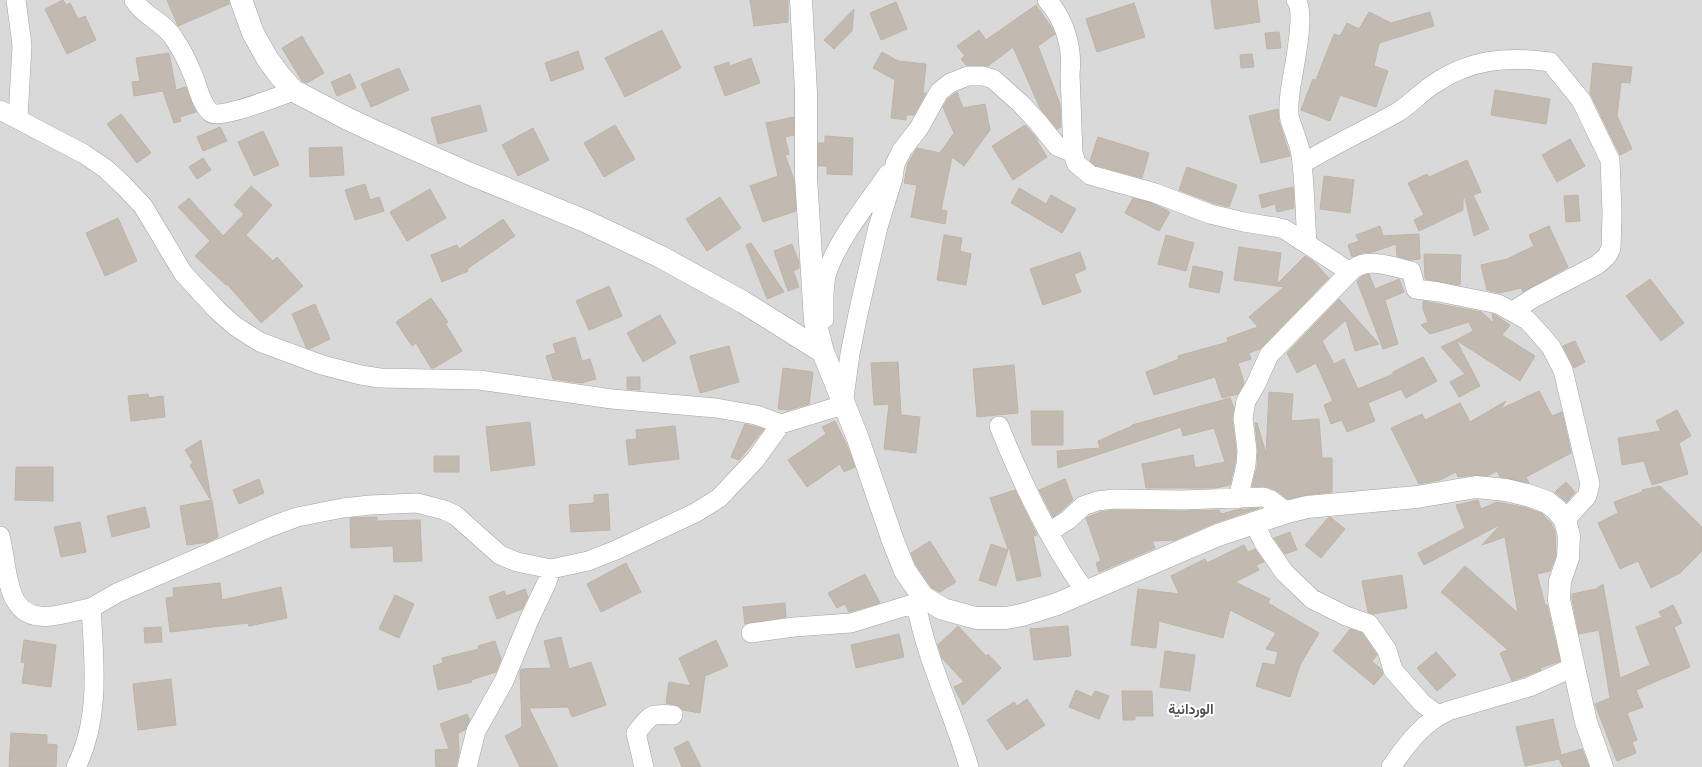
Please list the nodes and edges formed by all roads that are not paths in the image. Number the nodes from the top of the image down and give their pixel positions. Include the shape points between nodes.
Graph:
1 (16, 0) edge
2 (134, 0) edge
3 (242, 0) edge
4 (801, 0) edge
5 (1047, 0) edge
6 (1296, 0) edge
7 (294, 91) junction
8 (0, 110) edge
9 (18, 119) junction
10 (1073, 153) junction
11 (896, 164) junction
12 (1302, 164) junction
13 (1308, 244) junction
14 (1350, 272) junction
15 (1513, 311) junction
16 (823, 352) junction
17 (843, 405) junction
18 (781, 424) junction
19 (999, 426) dead end
20 (1238, 499) junction
21 (1287, 512) junction
22 (1565, 520) junction
23 (1254, 523) junction
24 (1049, 532) junction
25 (0, 536) edge
26 (551, 569) junction
27 (1085, 591) junction
28 (919, 600) junction
29 (91, 608) junction
30 (751, 633) dead end
31 (1574, 667) junction
32 (673, 715) dead end
33 (1438, 715) junction
34 (76, 767) edge
35 (467, 767) edge
36 (644, 767) edge
37 (969, 767) edge
38 (1391, 767) edge
39 (1602, 767) edge

1 - 9 street via 22,45
2 - 7 street via 146,14 171,32 185,56 210,113 215,115 234,111
3 - 7 street via 253,33 264,53
4 - 16 street via 806,92 806,177 813,301
5 - 10 street via 1060,17 1069,48
6 - 12 street via 1300,9 1300,23 1290,119 1298,141
7 - 16 street via 354,122 468,174 585,221 661,257 743,302
8 - 9 street
9 - 18 street via 84,154 124,185 142,206 183,273 197,290 235,326 267,344 322,365 361,376 486,381 612,399 716,408 756,415
10 - 11 street via 1057,146 1024,107 993,79 968,76 950,83 939,92 919,128 902,150
10 - 13 street via 1076,163 1090,175 1155,193 1210,214 1275,227
11 - 16 street via 836,249 830,263 824,293
11 - 17 street via 858,314
12 - 13 street
12 - 15 street via 1399,111 1434,84 1465,67 1509,58 1550,62 1581,100 1610,160 1610,248 1607,256 1597,265
13 - 14 street
14 - 15 street via 1355,266 1369,262 1411,271 1416,289 1498,304
14 - 20 street via 1269,355 1246,401 1243,418 1246,465
15 - 22 street via 1527,320 1551,347 1566,384 1590,484 1587,496
16 - 17 street
17 - 18 street
17 - 28 street via 857,436 905,572
18 - 26 street via 755,460 734,483 695,513 588,561
19 - 24 street
20 - 21 street via 1263,497
20 - 24 street via 1097,501 1083,506 1068,520
21 - 22 street via 1314,506 1417,497 1476,487 1506,490 1547,502
21 - 23 street
22 - 31 street via 1569,536 1568,558 1560,581 1559,600
23 - 27 street via 1218,535
23 - 33 street via 1284,572 1312,599 1369,624 1387,650 1393,670 1422,703
24 - 27 street
25 - 29 street via 15,601 23,611 28,614 50,616
26 - 29 street via 500,556 455,515 444,510 417,503 370,505 297,517 270,526 117,593
26 - 35 street via 504,680 476,731
27 - 28 street via 1057,604 1006,618 961,615
28 - 30 street via 851,623
28 - 37 street via 921,630
29 - 34 street via 94,686 87,740
31 - 33 street via 1529,687
31 - 39 street via 1586,722
32 - 36 street via 655,713 636,733
33 - 38 street via 1414,737

